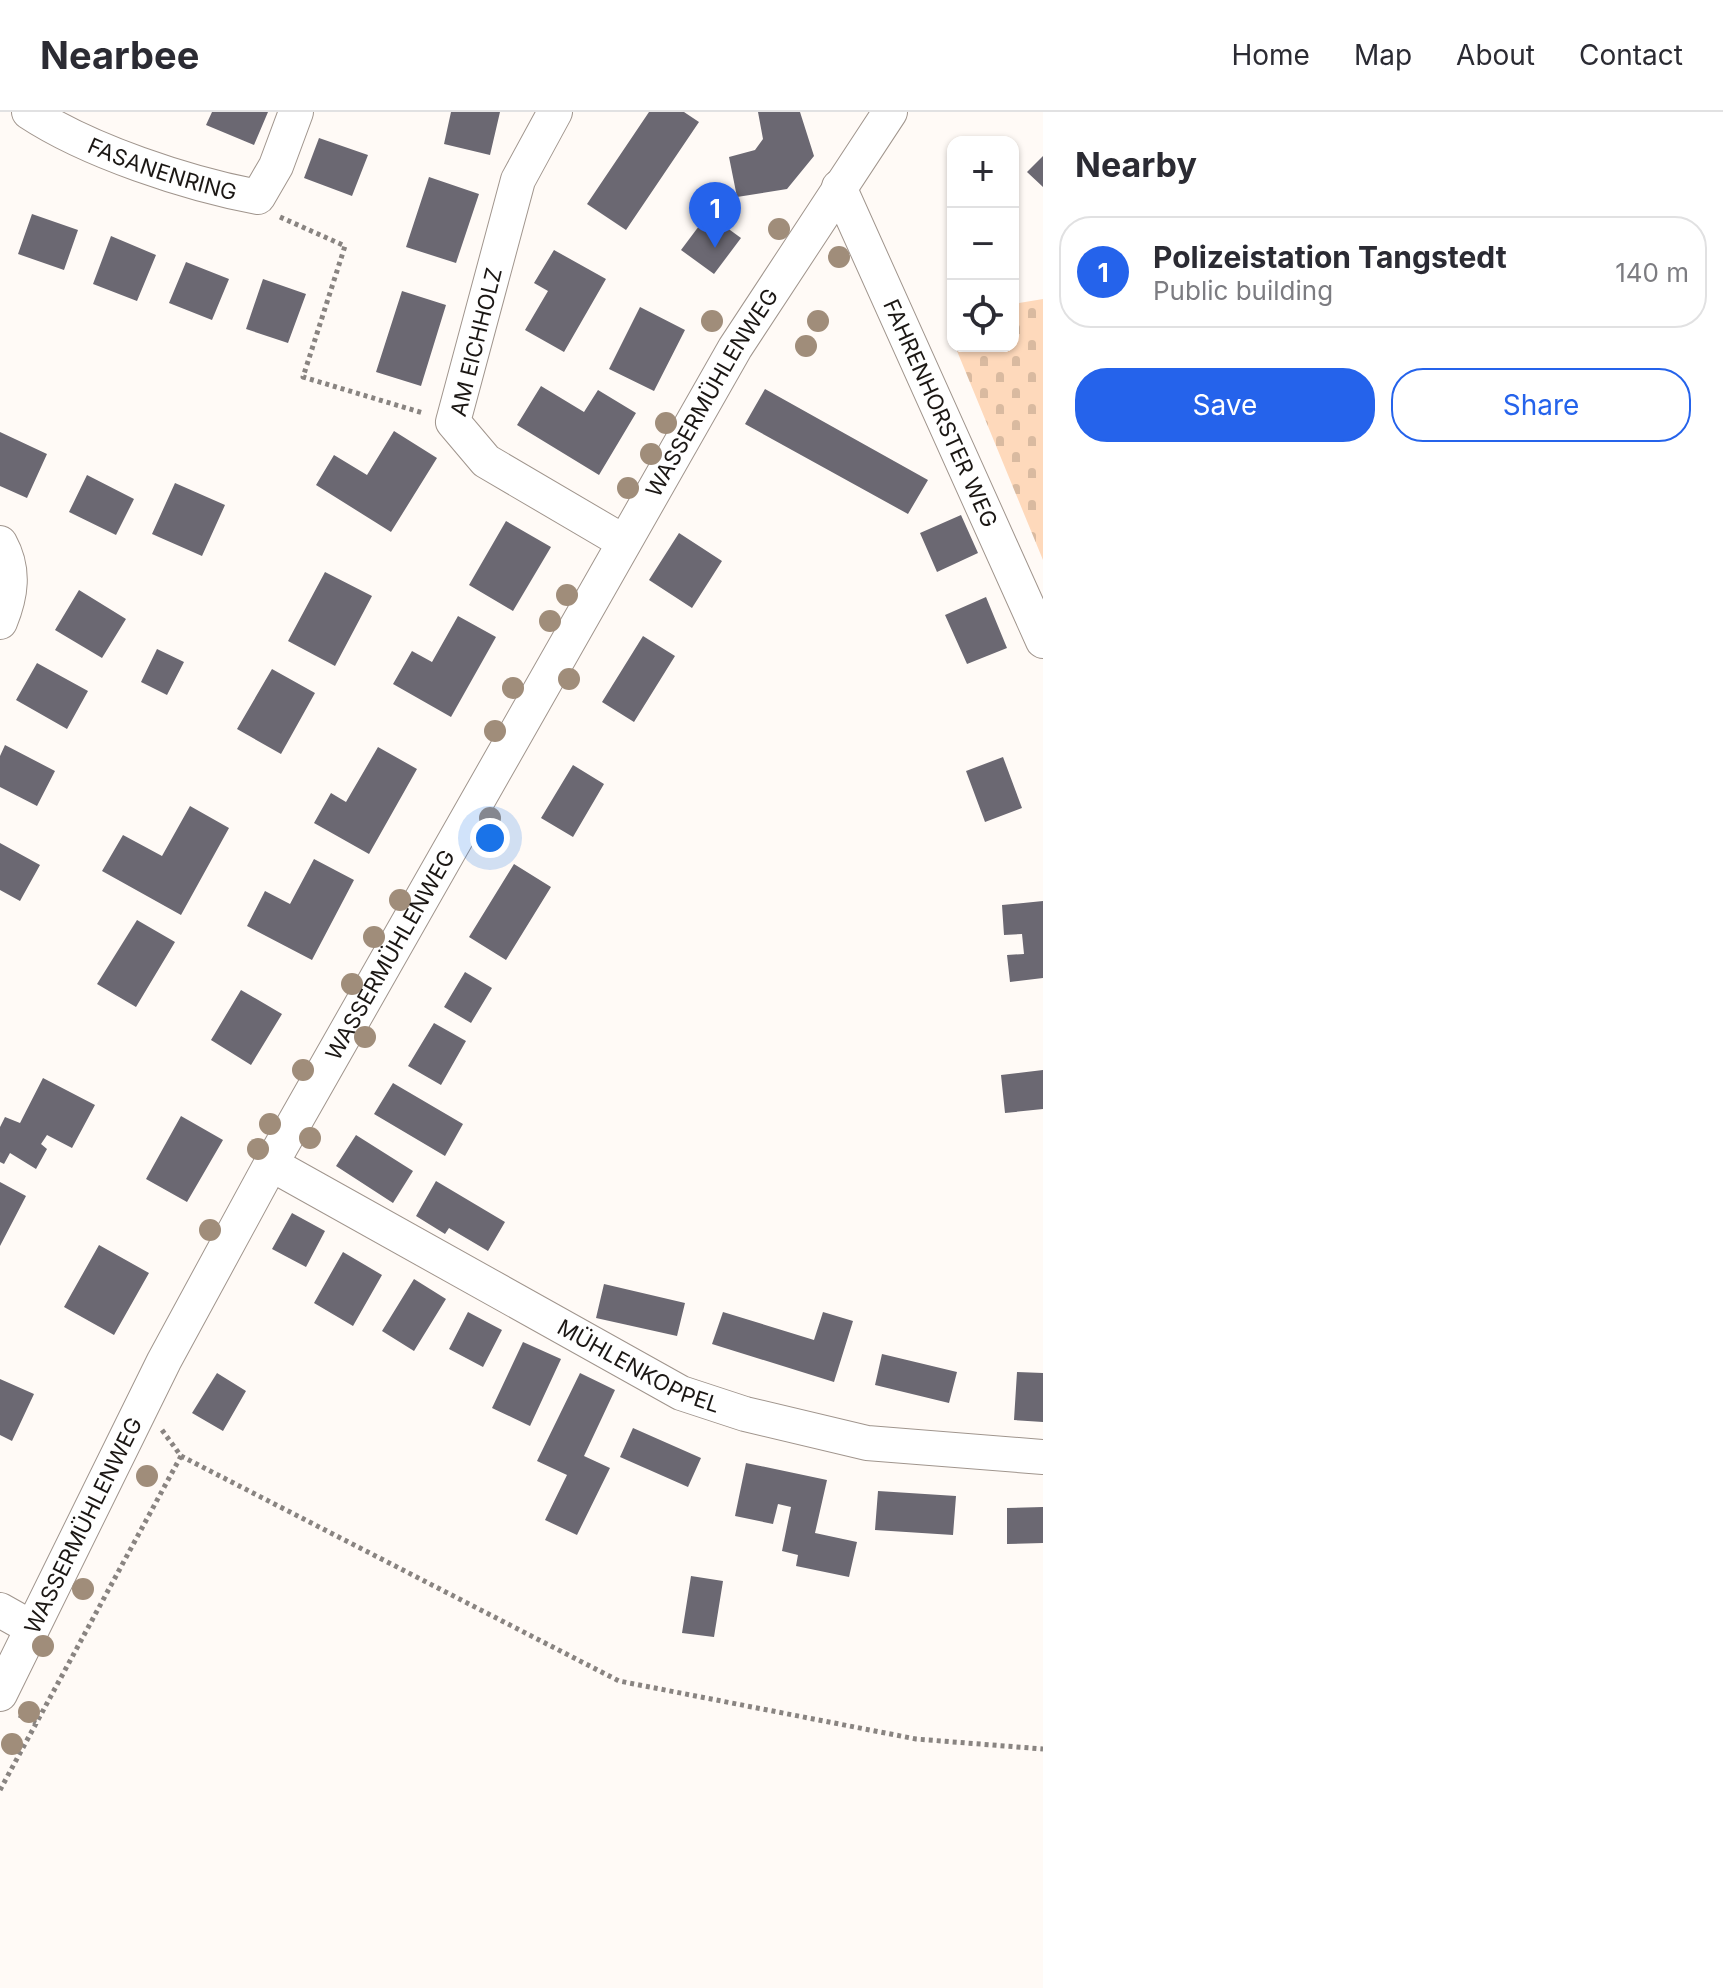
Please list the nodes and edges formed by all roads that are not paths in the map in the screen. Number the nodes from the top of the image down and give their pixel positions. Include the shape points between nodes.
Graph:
1 (29, 112) edge
2 (296, 112) edge
3 (555, 112) edge
4 (890, 112) edge
5 (839, 187) junction
6 (624, 542) junction
7 (0, 543) edge
8 (0, 622) edge
9 (1043, 641) edge
10 (271, 1164) junction
11 (1043, 1457) edge
12 (0, 1610) edge
13 (32, 1628) junction
14 (0, 1694) edge

1 - 2 street, FASANENRING via 54,128 205,188 258,197
3 - 6 street, AM EICHHOLZ via 518,180 453,422 486,461
4 - 5 street, WASSERMÜHLENWEG
5 - 6 street, WASSERMÜHLENWEG via 735,348
5 - 9 street, FAHRENHORSTER WEG
6 - 10 street, WASSERMÜHLENWEG
7 - 8 street via 11,581
10 - 11 street, MÜHLENKOPPEL via 681,1393 867,1443
10 - 13 street, WASSERMÜHLENWEG via 164,1361
12 - 13 street
13 - 14 street, WASSERMÜHLENWEG

